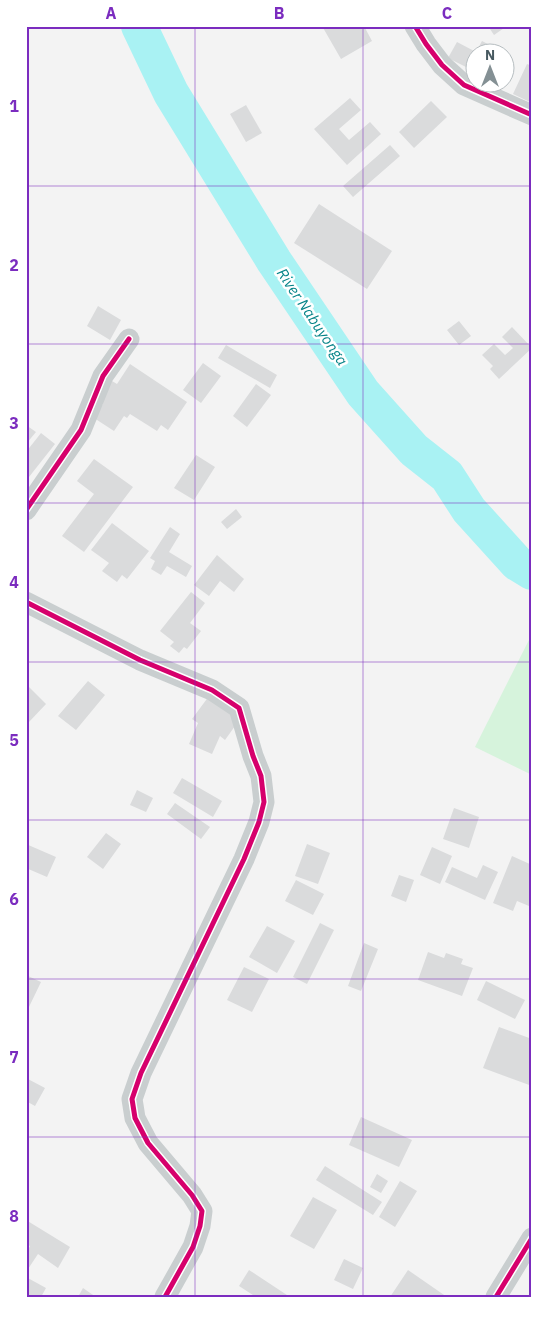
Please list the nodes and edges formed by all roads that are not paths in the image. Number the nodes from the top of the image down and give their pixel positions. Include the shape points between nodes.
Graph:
1 (415, 26) edge
2 (532, 115) edge
3 (129, 339) dead end
4 (26, 510) edge
5 (26, 602) edge
6 (532, 1238) edge
7 (165, 1297) edge
8 (496, 1297) edge

1 - 2 street via 442,65 464,85
3 - 4 street via 103,376 81,430
5 - 7 street via 140,660 212,690 239,708 261,776 264,802 259,822 141,1073 132,1099 135,1118 148,1143 202,1211 193,1247
6 - 8 street

